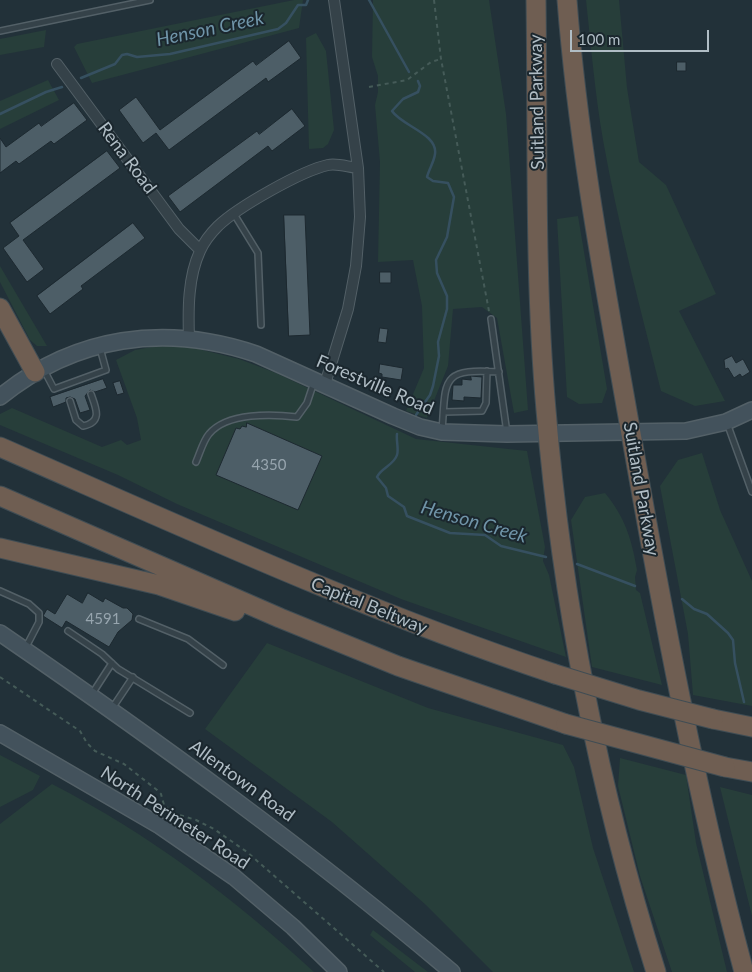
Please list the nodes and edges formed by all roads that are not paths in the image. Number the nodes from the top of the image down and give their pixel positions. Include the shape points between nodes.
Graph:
1 (150, 0) edge
2 (334, 0) edge
3 (536, 0) edge
4 (567, 0) edge
5 (135, 2) edge
6 (0, 32) edge
7 (57, 64) dead end
8 (358, 168) junction
9 (234, 214) junction
10 (200, 250) junction
11 (0, 308) edge
12 (491, 319) road end
13 (261, 325) dead end
14 (189, 338) junction
15 (99, 345) junction
16 (39, 370) junction
17 (487, 371) junction
18 (499, 372) junction
19 (85, 378) junction
20 (320, 382) junction
21 (87, 384) dead end
22 (64, 385) junction
23 (66, 391) dead end
24 (91, 394) dead end
25 (0, 397) edge
26 (70, 401) dead end
27 (752, 410) edge
28 (444, 412) junction
29 (726, 422) junction
30 (442, 432) junction
31 (630, 432) junction
32 (548, 433) junction
33 (507, 434) junction
34 (1, 447) edge
35 (196, 462) dead end
36 (752, 492) edge
37 (0, 496) edge
38 (0, 548) edge
39 (0, 591) edge
40 (139, 619) dead end
41 (68, 631) dead end
42 (0, 633) edge
43 (333, 640) junction
44 (24, 650) junction
45 (112, 663) junction
46 (223, 665) dead end
47 (133, 677) junction
48 (90, 696) junction
49 (111, 710) junction
50 (190, 713) dead end
51 (752, 728) edge
52 (0, 733) edge
53 (752, 772) edge
54 (339, 972) edge
55 (452, 972) edge
56 (656, 972) edge
57 (744, 972) edge

1 - 5 lane
2 - 8 street
3 - 32 highway, Suitland Parkway via 540,294
4 - 31 highway, Suitland Parkway via 586,169
5 - 6 lane
7 - 10 street, Rena Road via 179,228
8 - 9 street via 330,165 316,168
8 - 20 street via 360,217 356,266 348,309
9 - 10 street via 218,226
9 - 13 lane via 258,253
10 - 14 street via 191,280
11 - 16 highway
12 - 18 lane
14 - 15 main road, Forestville Road
14 - 20 main road, Forestville Road via 233,346
15 - 16 main road, Forestville Road via 69,354
15 - 19 lane via 106,370
16 - 22 lane via 54,388
16 - 25 main road, Forestville Road
17 - 18 lane
17 - 28 lane via 467,370 451,378
17 - 28 lane via 486,403 482,411
18 - 33 lane
19 - 21 lane
19 - 22 lane
20 - 30 main road, Forestville Road via 393,416
20 - 35 lane via 297,417 268,414 226,422 209,434
22 - 23 lane
24 - 26 lane via 97,415 90,424 79,424
27 - 29 main road, Forestville Road
28 - 30 lane
29 - 31 main road, Forestville Road via 698,430
29 - 36 lane
30 - 33 main road, Forestville Road
31 - 32 main road, Forestville Road
31 - 57 highway, Suitland Parkway via 682,707 711,843
32 - 33 main road, Forestville Road
32 - 56 highway, Suitland Parkway via 583,693 618,843
34 - 51 highway, Capital Beltway, bridge via 418,626 639,700
37 - 43 highway
38 - 43 highway via 159,585 244,615
39 - 44 lane via 29,604 39,613 39,622
40 - 46 lane via 188,639
41 - 45 lane
42 - 44 main road, Allentown Road
43 - 53 highway, bridge via 566,724
44 - 48 main road, Allentown Road
45 - 47 lane
45 - 48 lane
47 - 49 lane
47 - 50 lane
48 - 49 main road, Allentown Road
49 - 55 main road, Allentown Road via 280,832
52 - 54 main road, North Perimeter Road via 160,826 234,877

